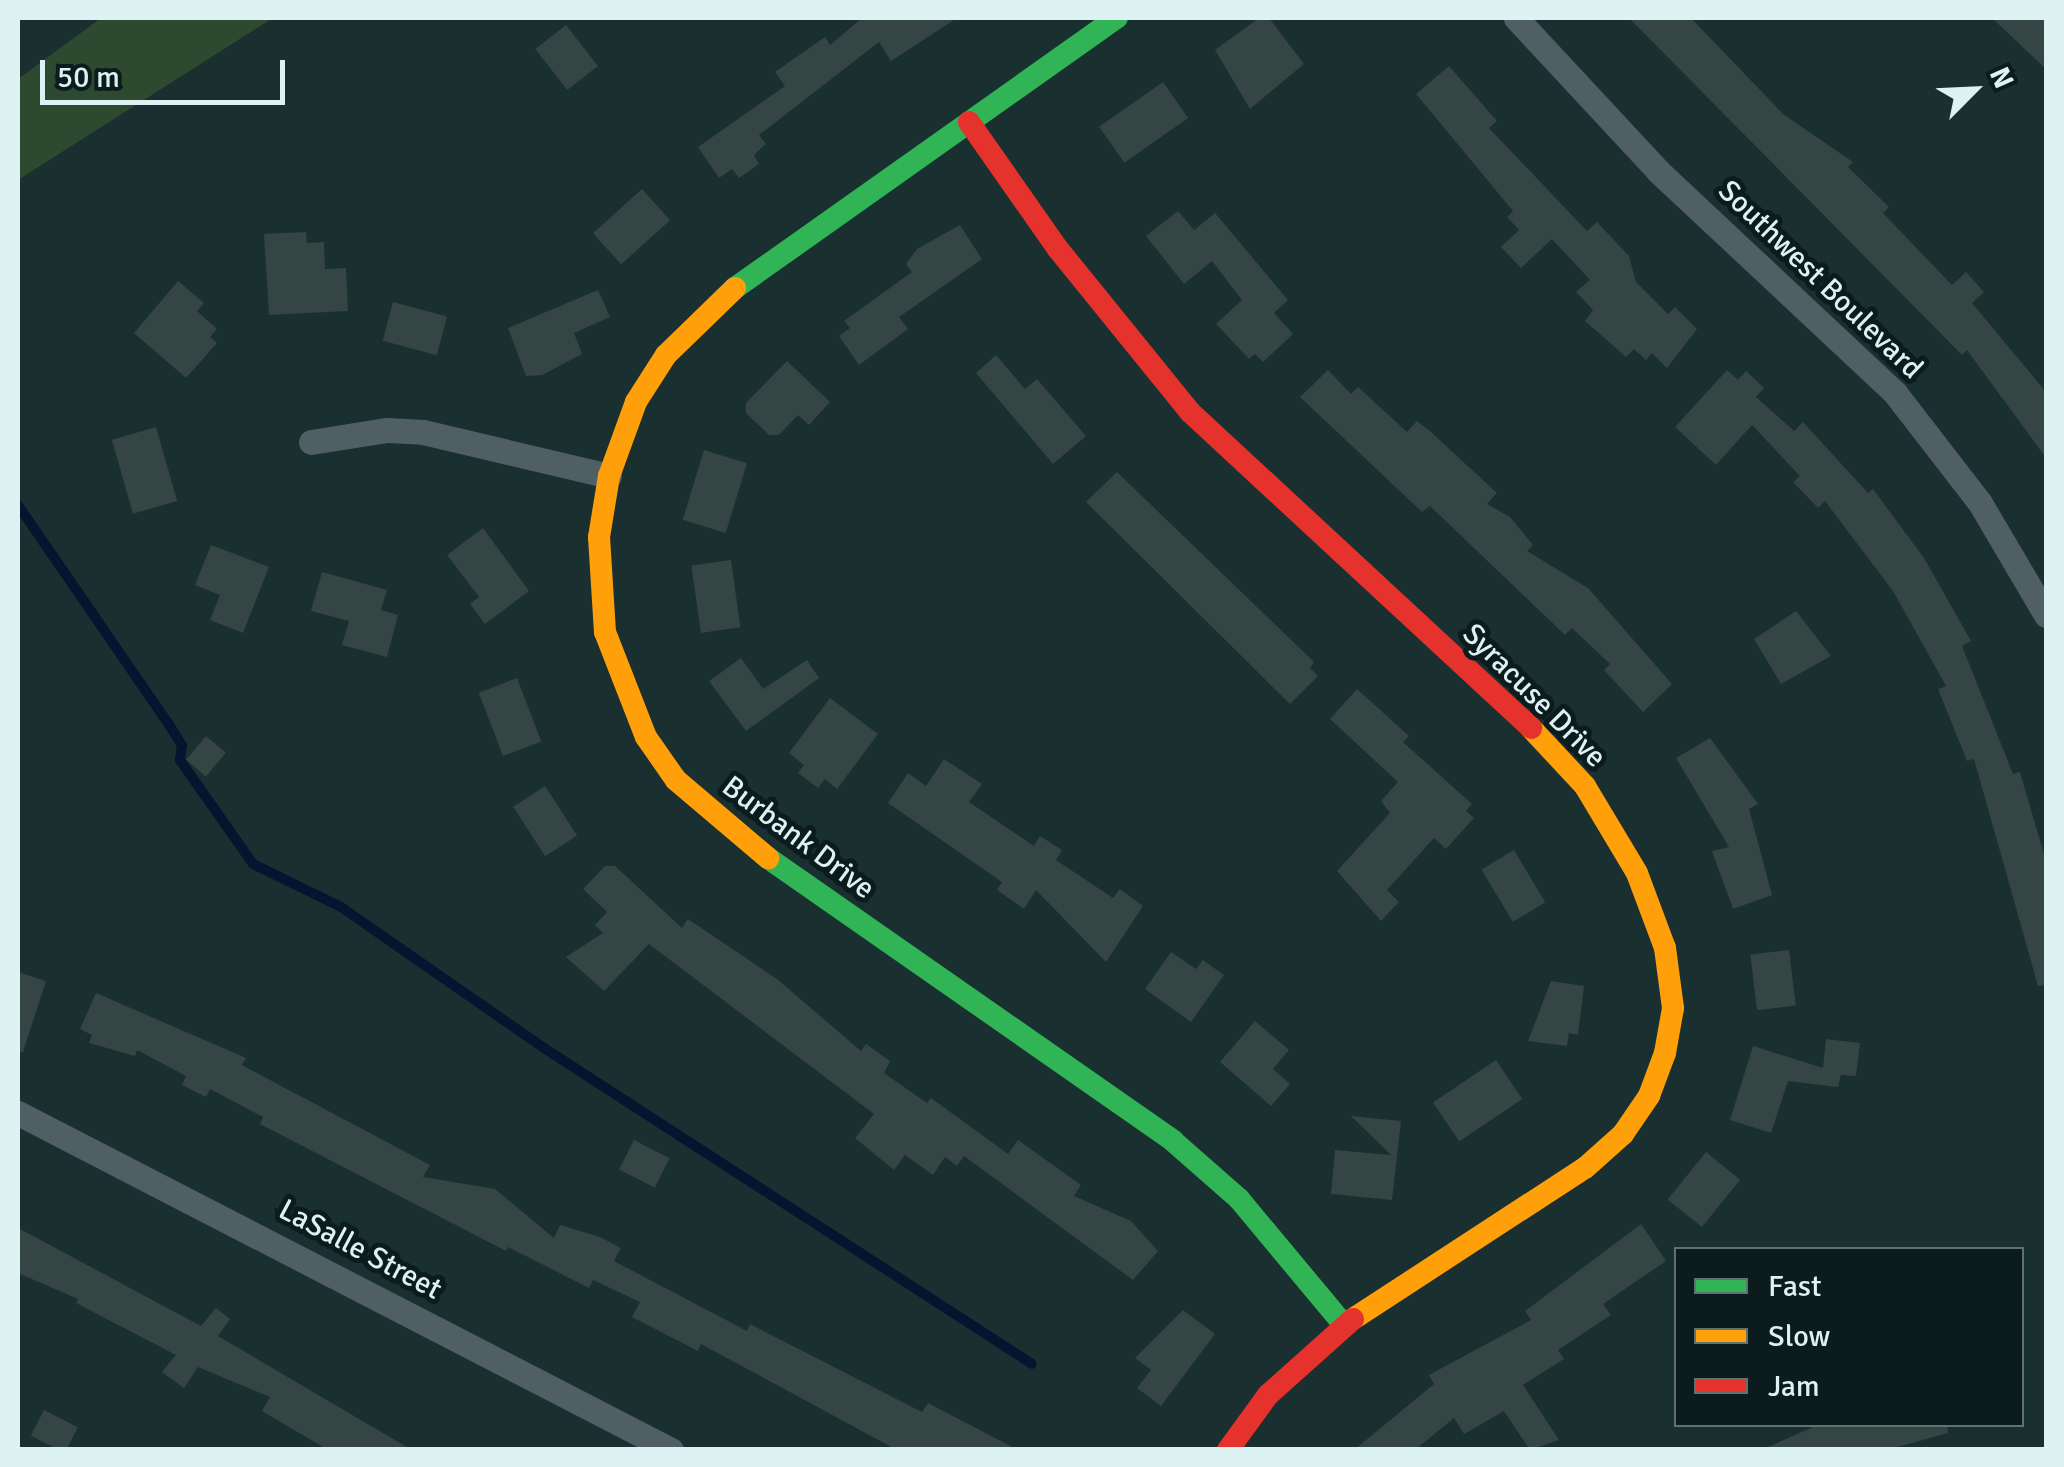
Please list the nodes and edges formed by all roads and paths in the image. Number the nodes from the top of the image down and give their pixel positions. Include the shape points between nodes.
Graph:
1 (1117, 18) edge
2 (1516, 18) edge
3 (969, 122) junction
4 (310, 442) dead end
5 (609, 476) junction
6 (2046, 616) edge
7 (18, 1113) edge
8 (1344, 1325) junction
9 (671, 1450) edge
10 (1228, 1450) edge

1 - 3 street, Burbank Drive
2 - 6 street, Southwest Boulevard via 1658,171 1895,394 1980,503
3 - 5 street, Burbank Drive via 704,312 636,402
3 - 8 street, Syracuse Drive via 1058,249 1190,412 1542,738 1585,786 1658,923 1672,1008 1665,1053 1639,1116 1585,1168
4 - 5 street via 387,430 423,432
5 - 8 street, Burbank Drive via 599,537 605,632 629,703 676,780 752,848 1172,1141 1250,1211
7 - 9 street, LaSalle Street
8 - 10 street, Syracuse Drive via 1268,1394

